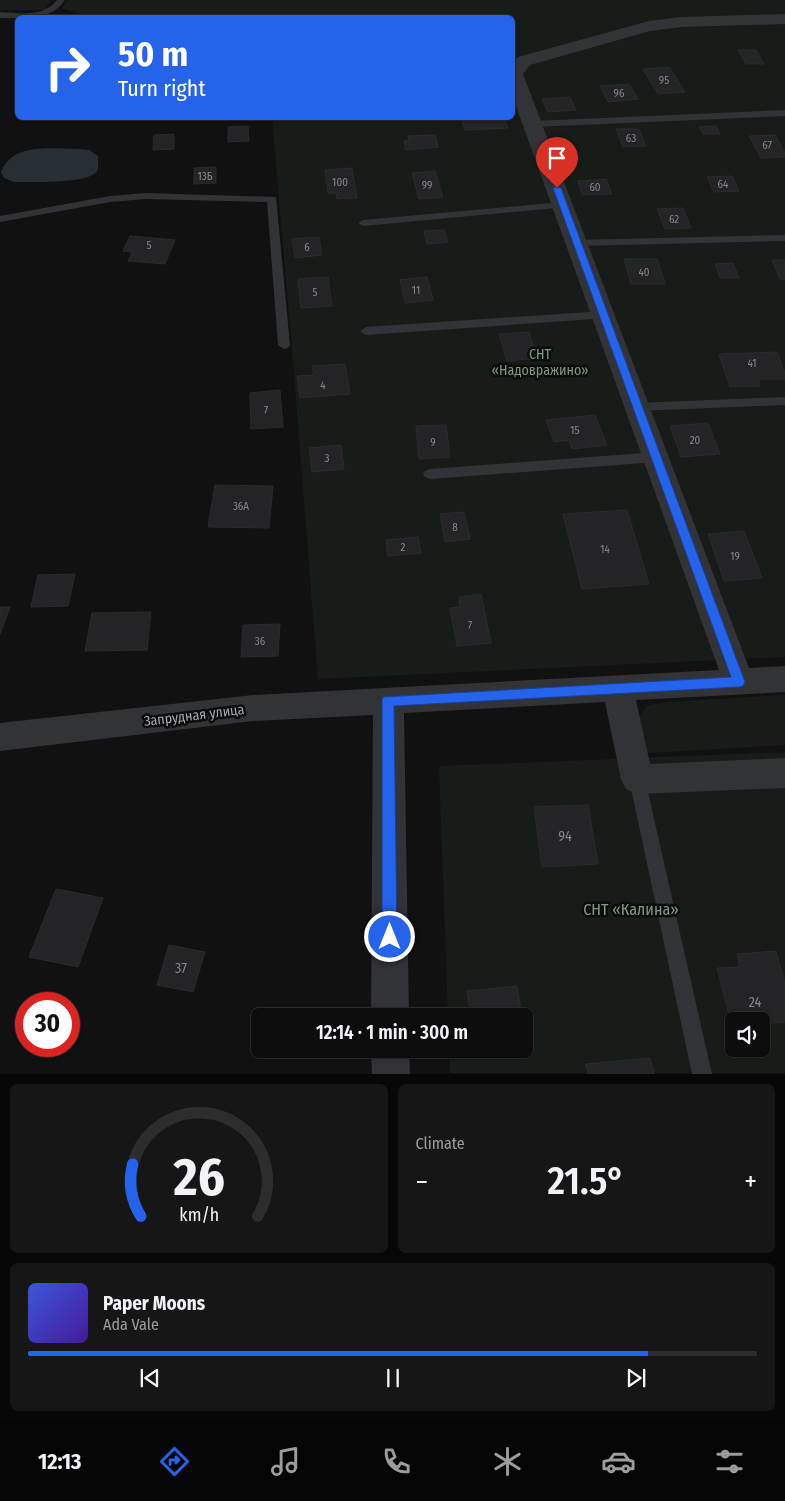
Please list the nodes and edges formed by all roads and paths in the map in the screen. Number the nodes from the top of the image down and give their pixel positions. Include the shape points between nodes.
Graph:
1 (61, 0) edge
2 (0, 15) edge
3 (785, 19) edge
4 (515, 70) edge
5 (515, 77) edge
6 (785, 113) edge
7 (533, 124) junction
8 (563, 204) junction
9 (0, 219) edge
10 (363, 223) dead end
11 (785, 238) edge
12 (576, 243) junction
13 (604, 315) junction
14 (366, 331) dead end
15 (284, 345) dead end
16 (785, 401) edge
17 (638, 407) junction
18 (657, 457) junction
19 (430, 474) dead end
20 (785, 679) edge
21 (739, 682) junction
22 (618, 688) junction
23 (388, 700) junction
24 (0, 737) edge
25 (785, 773) edge
26 (637, 779) junction
27 (390, 1008) edge
28 (390, 1058) edge
29 (391, 1074) edge
30 (702, 1074) edge

1 - 2 lane via 50,12
3 - 4 street via 649,26 524,61
5 - 7 street
6 - 7 lane
7 - 8 street
8 - 10 lane
8 - 12 street
9 - 15 lane via 110,199 146,196 272,199
11 - 12 lane
12 - 13 street
13 - 14 lane
13 - 17 street
16 - 17 lane
17 - 18 street
18 - 19 lane
18 - 21 street
20 - 21 street, Запрудная улица
21 - 22 street, Запрудная улица
22 - 23 street, Запрудная улица
22 - 26 street
23 - 24 street, Запрудная улица via 253,708
23 - 27 street
25 - 26 street
26 - 30 lane
28 - 29 street

